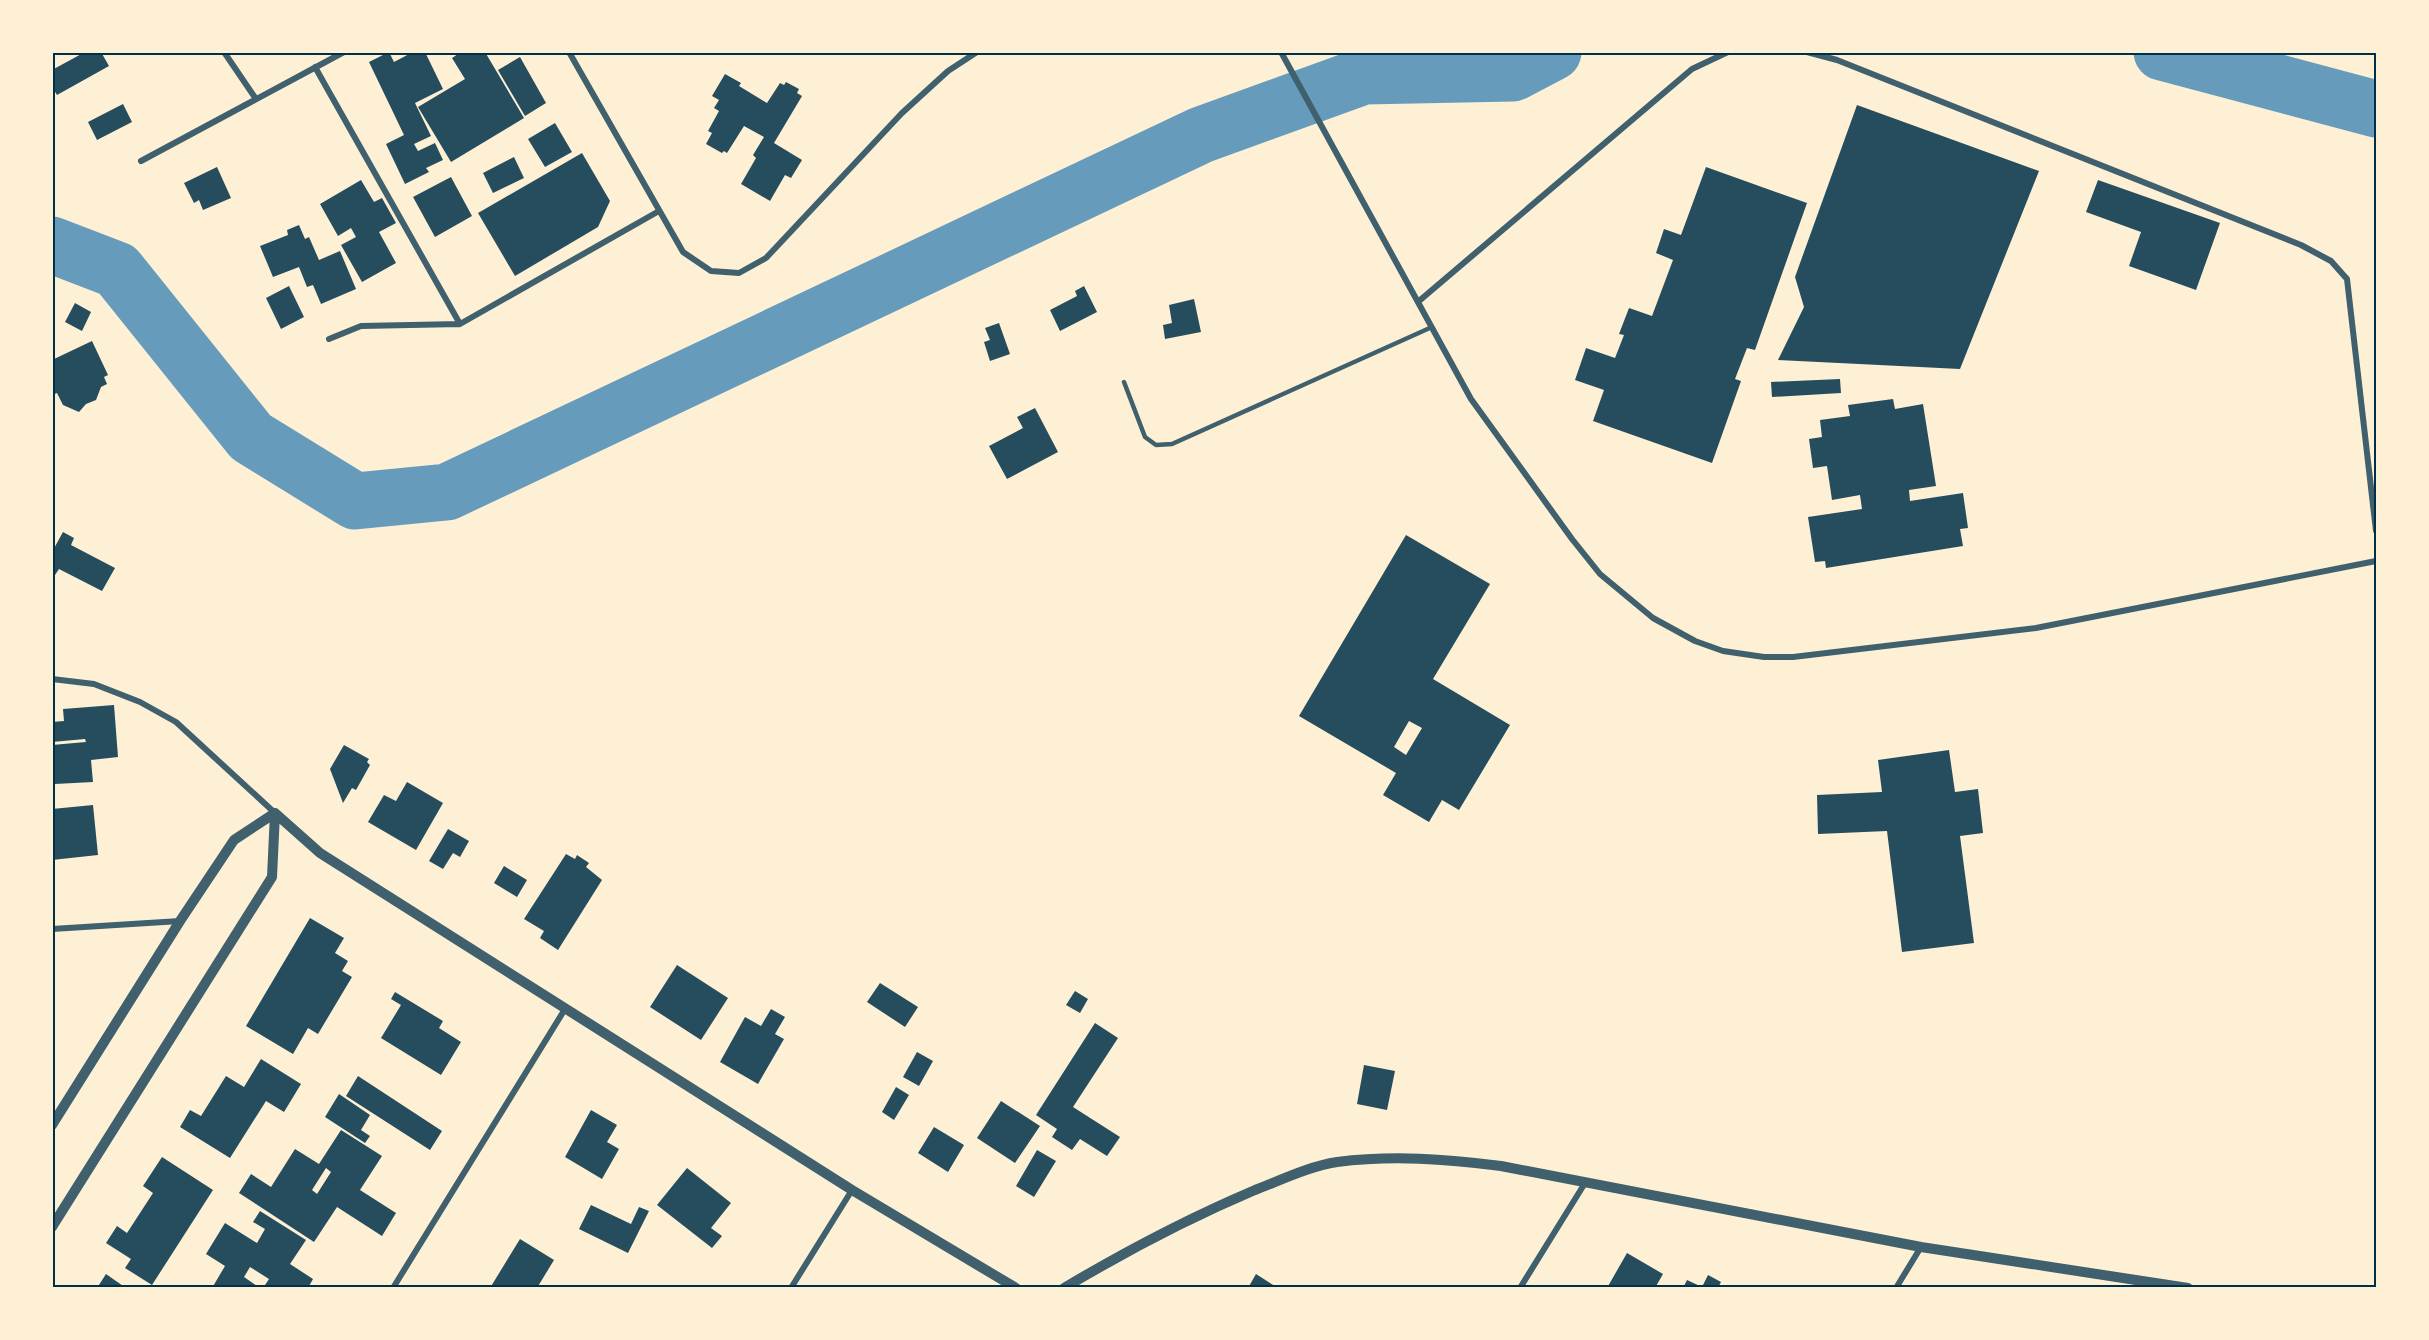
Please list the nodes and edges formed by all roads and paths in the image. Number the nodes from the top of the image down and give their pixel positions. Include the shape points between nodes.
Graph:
1 (224, 52) edge
2 (344, 52) edge
3 (569, 52) edge
4 (977, 52) edge
5 (1281, 52) edge
6 (1728, 52) edge
7 (1807, 52) edge
8 (315, 67) junction
9 (256, 99) junction
10 (141, 160) dead end
11 (659, 211) junction
12 (1419, 301) junction
13 (460, 324) junction
14 (1432, 327) junction
15 (329, 339) dead end
16 (1124, 382) dead end
17 (2376, 531) edge
18 (2376, 561) edge
19 (52, 679) edge
20 (275, 813) junction
21 (180, 921) junction
22 (52, 929) edge
23 (565, 1009) junction
24 (52, 1125) edge
25 (1585, 1183) junction
26 (852, 1190) junction
27 (52, 1227) edge
28 (1922, 1247) junction
29 (393, 1287) edge
30 (791, 1287) edge
31 (1016, 1287) edge
32 (1064, 1287) edge
33 (1521, 1287) edge
34 (1896, 1287) edge
35 (2188, 1287) edge

1 - 9 street
2 - 8 street
3 - 11 street
4 - 11 street via 948,71 902,113 766,258 739,273 711,271 683,252
5 - 12 street
6 - 12 street via 1692,69
7 - 17 street via 1837,60 2301,245 2331,261 2347,279
8 - 9 street
8 - 13 street
9 - 10 street
11 - 13 street
12 - 14 street
13 - 15 street via 361,326
14 - 16 lane via 1172,444 1155,445 1145,437
14 - 18 street via 1471,399 1600,574 1653,618 1723,651 1793,657 2036,628
19 - 20 street via 93,684 140,702 176,722
20 - 21 street via 234,840
20 - 23 street via 321,853
20 - 27 street via 272,877
21 - 22 street
21 - 24 street
23 - 26 street
23 - 29 street
25 - 28 street
25 - 32 street via 1501,1166 1440,1159 1335,1162 1206,1211
25 - 33 street
26 - 30 street
26 - 31 street
28 - 34 street
28 - 35 street

